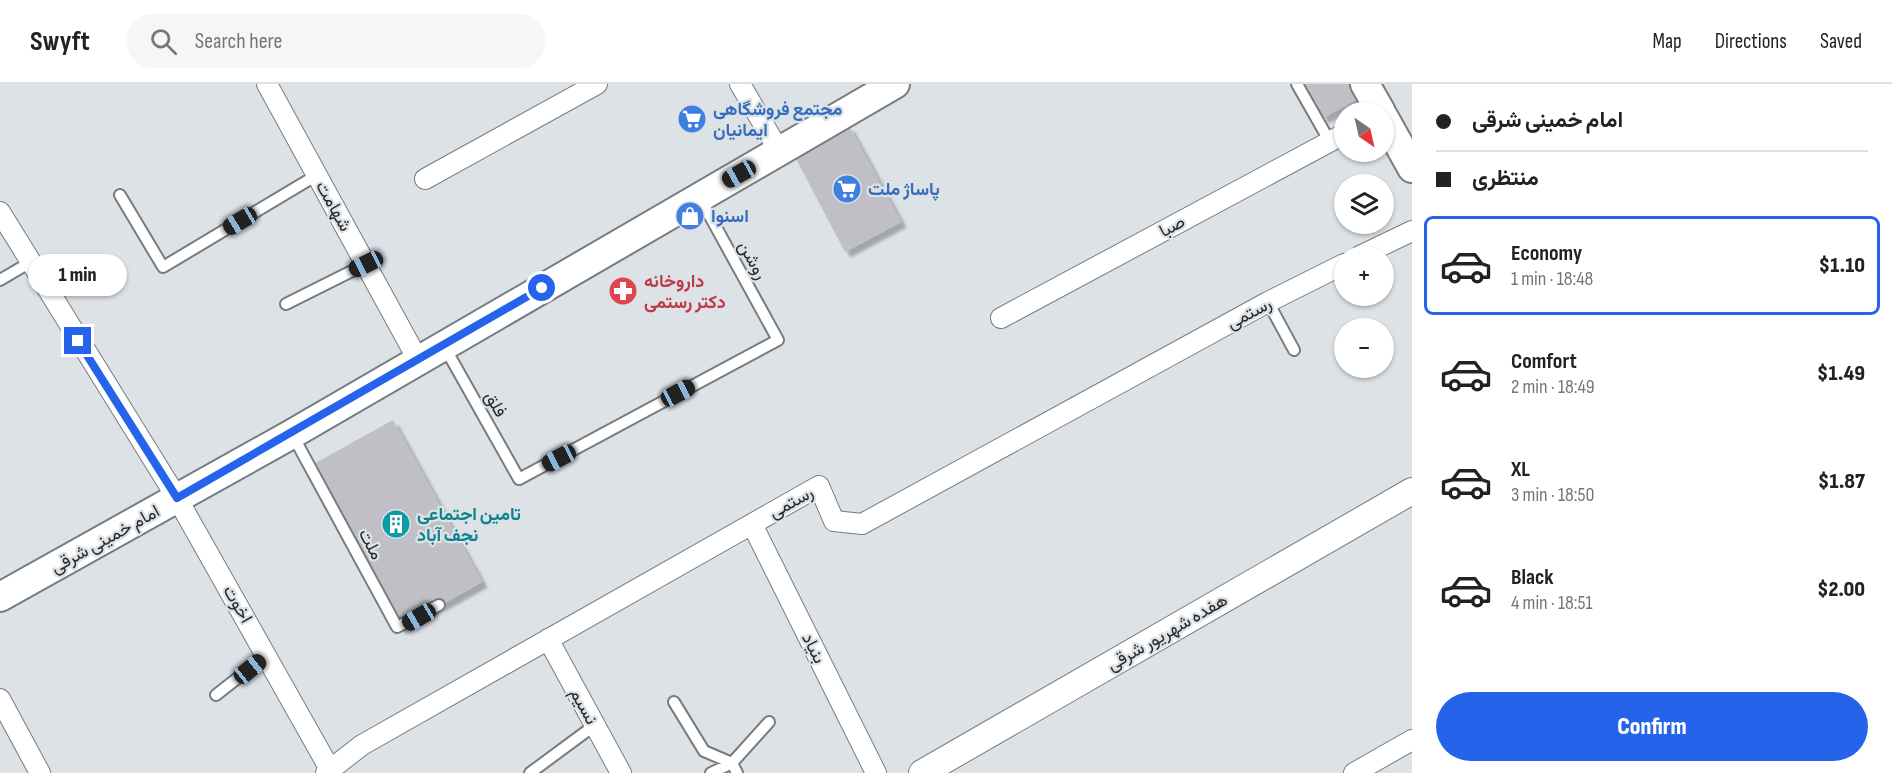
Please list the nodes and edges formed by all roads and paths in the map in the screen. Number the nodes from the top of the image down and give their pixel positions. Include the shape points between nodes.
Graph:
1 (267, 84) edge
2 (597, 84) edge
3 (740, 84) edge
4 (1297, 84) edge
5 (1365, 84) edge
6 (888, 86) edge
7 (1375, 102) edge
8 (1334, 134) edge
9 (1394, 136) edge
10 (1334, 140) edge
11 (779, 152) junction
12 (1412, 168) edge
13 (317, 175) junction
14 (425, 179) dead end
15 (120, 195) dead end
16 (699, 196) junction
17 (0, 212) edge
18 (1412, 231) edge
19 (1381, 246) edge
20 (29, 263) junction
21 (366, 264) junction
22 (1334, 269) edge
23 (0, 280) edge
24 (1268, 302) junction
25 (286, 304) dead end
26 (1001, 318) dead end
27 (444, 346) junction
28 (1294, 350) dead end
29 (418, 360) junction
30 (292, 434) junction
31 (519, 479) joint
32 (1412, 491) edge
33 (177, 498) junction
34 (752, 524) junction
35 (0, 597) edge
36 (439, 606) dead end
37 (548, 639) junction
38 (267, 655) junction
39 (216, 695) dead end
40 (0, 699) edge
41 (674, 702) dead end
42 (769, 722) dead end
43 (595, 726) junction
44 (1412, 740) edge
45 (735, 768) edge
46 (329, 772) edge
47 (40, 773) edge
48 (530, 773) edge
49 (621, 773) edge
50 (711, 773) edge
51 (876, 773) edge
52 (922, 773) edge
53 (1354, 773) edge

1 - 13 street, شهامت
2 - 14 street
3 - 11 street
4 - 8 lane
5 - 7 main road
6 - 11 main road, امام خمینی شرقی
9 - 12 main road
10 - 26 street, صبا
11 - 16 main road, امام خمینی شرقی
13 - 15 lane via 163,267
13 - 21 street, شهامت
16 - 27 main road, امام خمینی شرقی
16 - 31 lane, روشن via 778,340
17 - 20 street, اخوت
18 - 19 street
20 - 23 lane
20 - 33 street, اخوت
21 - 25 lane
21 - 29 street, شهامت
22 - 24 street, رستمی
24 - 28 lane
24 - 34 street, رستمی via 862,524 834,521 819,486
27 - 29 main road, امام خمینی شرقی
27 - 31 lane, فلق
29 - 30 main road, امام خمینی شرقی
30 - 33 main road, امام خمینی شرقی
30 - 36 lane, ملت via 397,627
32 - 52 street, هفده شهریور شرقی
33 - 35 main road, امام خمینی شرقی
33 - 38 street, اخوت
34 - 37 street, رستمی
34 - 51 street, بنیاد
37 - 43 street, نسیم
37 - 46 street, رستمی via 362,745
38 - 39 lane
38 - 46 street, اخوت
40 - 47 street
41 - 45 lane via 704,751
42 - 45 lane
43 - 48 lane
43 - 49 street, نسیم
44 - 53 street
45 - 50 lane

